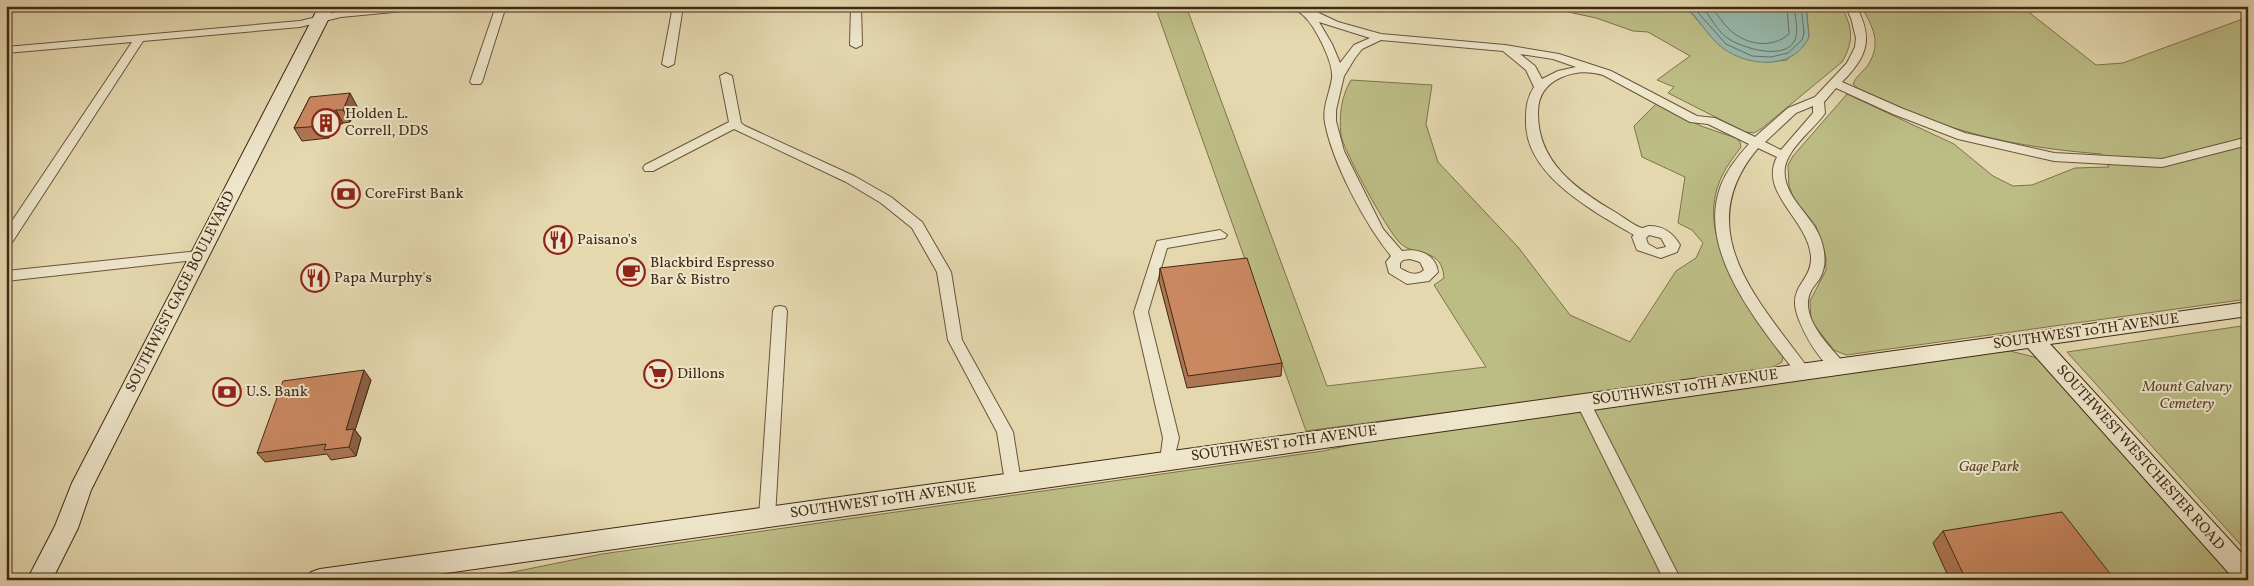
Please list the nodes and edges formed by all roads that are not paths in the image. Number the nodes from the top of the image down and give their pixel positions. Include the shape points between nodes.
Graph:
1 (425, 6) edge
2 (501, 6) edge
3 (678, 6) edge
4 (856, 6) edge
5 (1297, 6) edge
6 (1850, 6) edge
7 (323, 13) edge
8 (1307, 13) junction
9 (1380, 37) junction
10 (140, 38) junction
11 (856, 45) dead end
12 (1505, 48) junction
13 (6, 50) edge
14 (668, 64) dead end
15 (1592, 67) junction
16 (726, 76) dead end
17 (1338, 76) junction
18 (476, 82) dead end
19 (1834, 83) junction
20 (1632, 85) joint
21 (1540, 86) junction
22 (1818, 100) junction
23 (1711, 121) joint
24 (735, 124) junction
25 (2248, 141) edge
26 (1756, 143) junction
27 (1784, 156) junction
28 (649, 168) dead end
29 (1641, 234) dead end
30 (1220, 235) dead end
31 (6, 241) edge
32 (199, 256) junction
33 (1399, 256) dead end
34 (6, 276) edge
35 (2248, 309) edge
36 (780, 311) dead end
37 (2033, 339) junction
38 (1839, 366) junction
39 (1803, 372) junction
40 (1583, 402) junction
41 (1168, 460) junction
42 (1013, 482) junction
43 (766, 517) junction
44 (2248, 577) edge
45 (39, 580) edge
46 (320, 580) edge
47 (1673, 580) edge

1 - 7 street
2 - 18 street
3 - 14 street
4 - 11 street
5 - 8 street
6 - 19 street via 1859,23 1861,48 1857,60
7 - 10 street via 300,24
7 - 32 main road, SOUTHWEST GAGE BOULEVARD
8 - 9 street
8 - 17 street via 1324,38
9 - 12 street
9 - 17 street via 1358,47
10 - 13 street
10 - 31 street
12 - 15 street via 1555,56
12 - 21 street via 1530,68
15 - 20 street
15 - 21 street via 1555,75
16 - 24 street
17 - 33 street via 1330,110 1332,135 1378,231
19 - 22 street
19 - 25 street via 1962,136 2054,157 2162,162
20 - 23 street via 1694,119
21 - 29 street via 1533,99 1531,131 1545,162 1570,188
22 - 26 street via 1797,108
22 - 27 street via 1819,113
23 - 26 street
24 - 28 street
24 - 42 street via 857,183 886,200 917,225 944,272 955,340 1005,432
26 - 27 street
26 - 39 street via 1740,159 1727,185 1722,214 1727,250 1743,286
27 - 38 street via 1779,168 1780,181 1785,195 1810,229 1818,255 1815,275 1804,291 1802,309 1815,337
30 - 41 street via 1162,244 1140,312 1172,438
32 - 34 street
32 - 45 main road, SOUTHWEST GAGE BOULEVARD via 80,490 66,528
35 - 37 main road, SOUTHWEST 10TH AVENUE
36 - 43 street
37 - 38 main road, SOUTHWEST 10TH AVENUE
37 - 44 main road, SOUTHWEST WESTCHESTER ROAD
38 - 39 main road, SOUTHWEST 10TH AVENUE
39 - 40 main road, SOUTHWEST 10TH AVENUE
40 - 41 main road, SOUTHWEST 10TH AVENUE
40 - 47 street
41 - 42 main road, SOUTHWEST 10TH AVENUE
42 - 43 main road, SOUTHWEST 10TH AVENUE
43 - 46 main road, SOUTHWEST 10TH AVENUE

